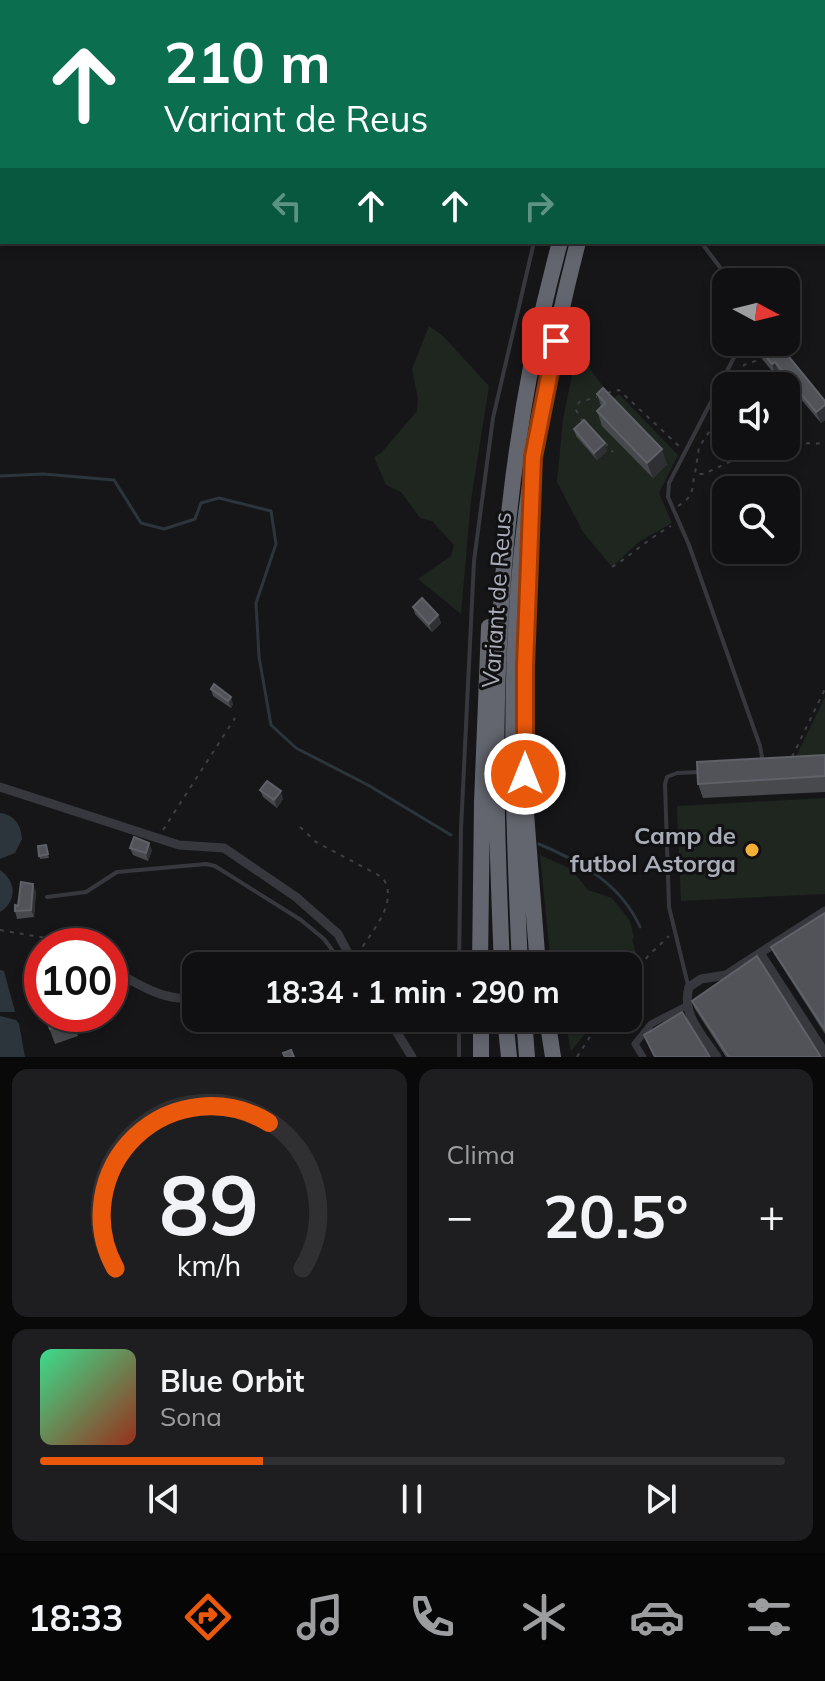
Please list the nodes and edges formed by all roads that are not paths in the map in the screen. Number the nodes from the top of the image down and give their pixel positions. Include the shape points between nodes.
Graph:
1 (534, 244) edge
2 (560, 244) edge
3 (577, 244) edge
4 (702, 244) edge
5 (720, 268) edge
6 (735, 356) edge
7 (533, 457) junction
8 (502, 589) junction
9 (754, 769) edge
10 (708, 771) edge
11 (0, 787) edge
12 (47, 897) dead end
13 (825, 911) edge
14 (338, 952) edge
15 (346, 952) edge
16 (459, 952) edge
17 (480, 952) edge
18 (501, 952) edge
19 (519, 952) edge
20 (537, 952) edge
21 (760, 953) junction
22 (128, 978) edge
23 (688, 991) junction
24 (182, 999) edge
25 (686, 1006) junction
26 (397, 1032) edge
27 (459, 1032) edge
28 (481, 1032) edge
29 (506, 1032) edge
30 (525, 1032) edge
31 (549, 1032) edge
32 (825, 1053) edge
33 (412, 1057) edge
34 (459, 1057) edge
35 (481, 1057) edge
36 (509, 1057) edge
37 (527, 1057) edge
38 (553, 1057) edge
39 (643, 1057) edge
40 (717, 1057) edge

1 - 16 lane via 493,418 474,561
2 - 8 highway, Variant de Reus via 530,373
3 - 7 highway, Variant de Reus
4 - 5 lane
6 - 9 lane via 669,483 668,497 760,746 760,765
7 - 19 highway, Variant de Reus via 515,668 513,801
7 - 20 highway via 525,801
8 - 17 highway via 491,609 486,669
8 - 18 highway, Variant de Reus via 496,801
10 - 23 lane via 677,773 665,784 669,907
11 - 15 street via 179,845 224,848 296,897 338,934
12 - 14 lane via 86,892 117,872 206,864 301,920
13 - 21 street
21 - 23 street via 726,975 701,979
21 - 32 street
22 - 24 street
23 - 25 street
25 - 39 street via 651,1024 635,1044
25 - 40 street
26 - 33 street
27 - 34 lane
28 - 35 highway
29 - 36 highway
30 - 37 highway
31 - 38 highway

